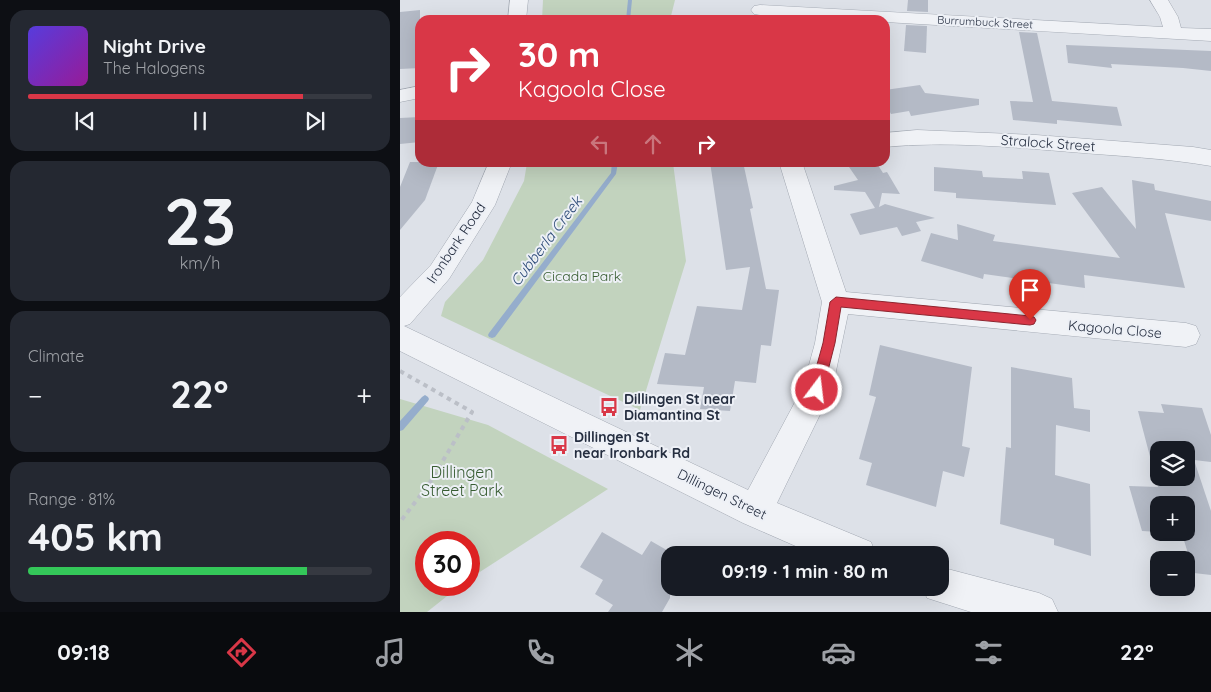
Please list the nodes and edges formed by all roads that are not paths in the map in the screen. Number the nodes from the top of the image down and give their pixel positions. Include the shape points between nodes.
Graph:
1 (519, 0) edge
2 (1159, 0) edge
3 (759, 10) edge
4 (518, 15) edge
5 (853, 15) edge
6 (890, 17) edge
7 (1174, 32) junction
8 (1211, 35) edge
9 (415, 93) edge
10 (400, 96) edge
11 (890, 140) edge
12 (1211, 158) edge
13 (498, 167) edge
14 (792, 167) edge
15 (836, 302) junction
16 (400, 316) edge
17 (1186, 336) dead end
18 (400, 337) edge
19 (755, 511) junction
20 (837, 546) edge
21 (949, 587) edge
22 (1035, 612) edge

1 - 4 street
2 - 7 street
3 - 5 street, Burrumbuck Street
6 - 7 street, Burrumbuck Street
7 - 8 street, Burrumbuck Street
9 - 10 street
11 - 12 street, Stralock Street via 939,136 1096,146
13 - 16 street, Ironbark Road via 483,205 440,272
14 - 15 street
15 - 17 street, Kagoola Close
15 - 19 street via 817,390
18 - 19 street, Dillingen Street
19 - 20 street, Dillingen Street
21 - 22 street

